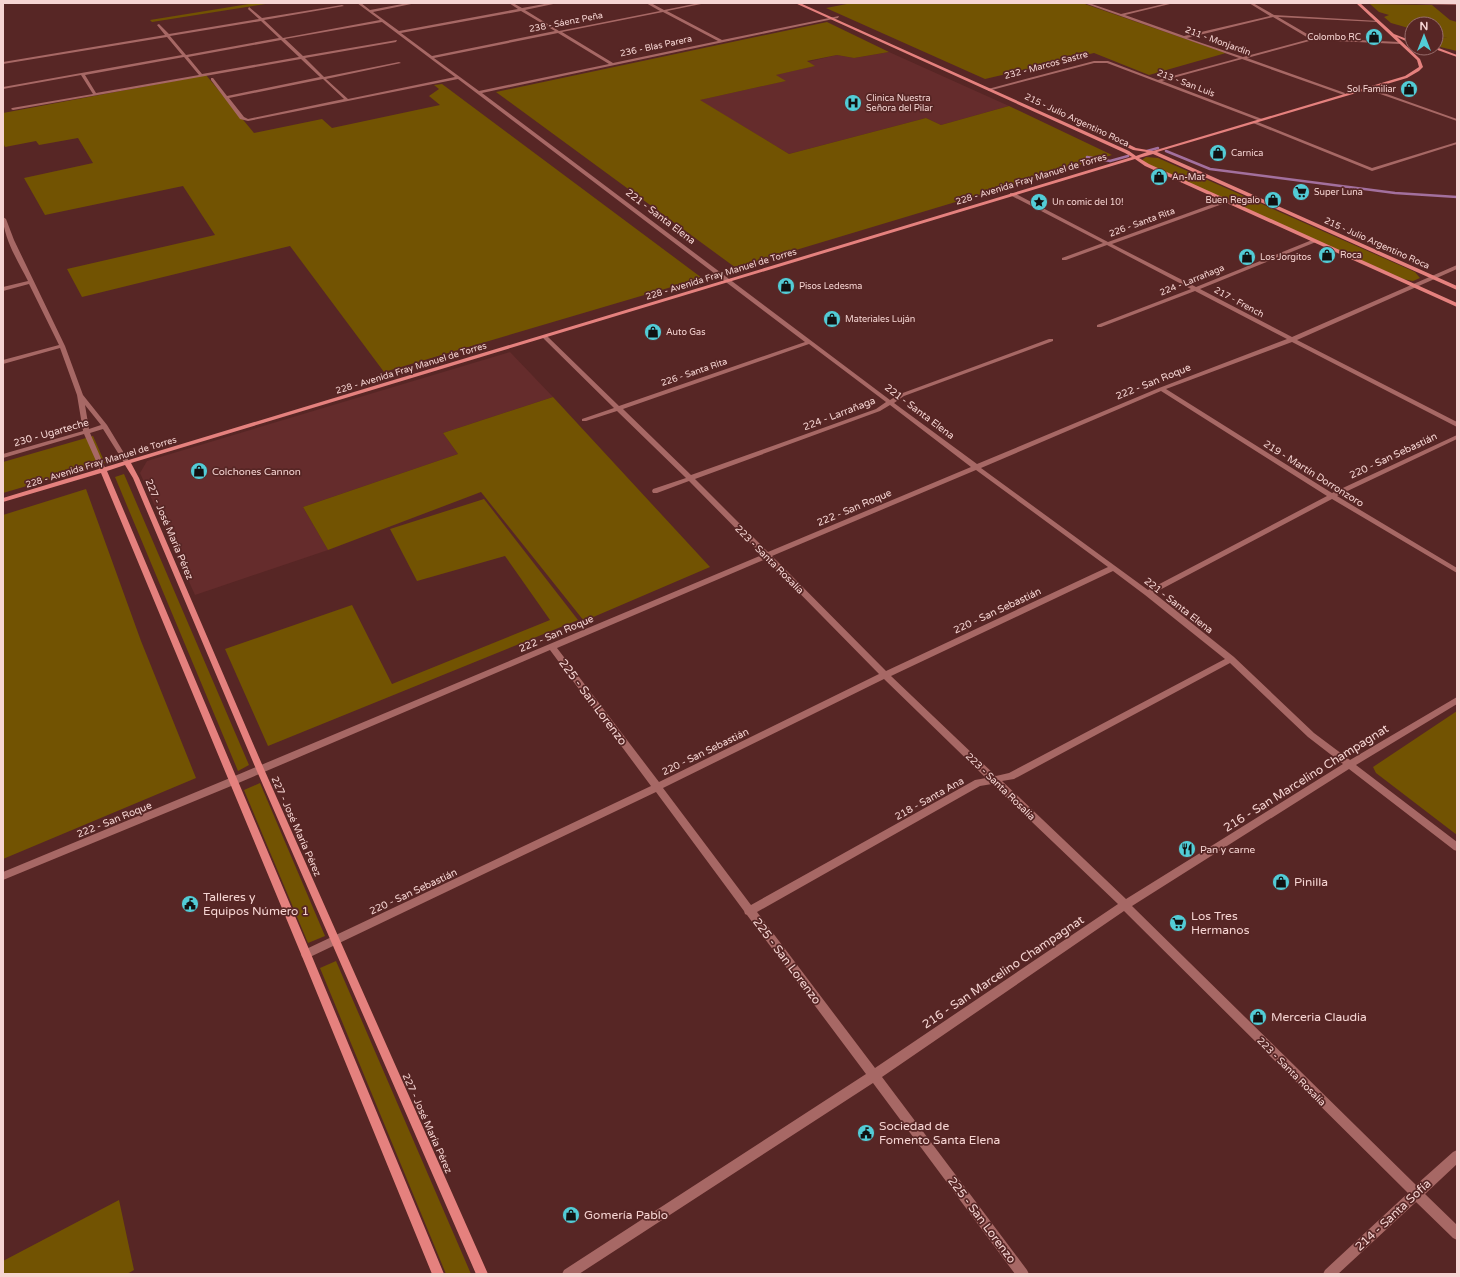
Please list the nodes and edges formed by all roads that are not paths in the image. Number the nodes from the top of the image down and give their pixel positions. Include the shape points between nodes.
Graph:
1 (359, 3) edge
2 (414, 3) edge
3 (511, 3) edge
4 (556, 3) edge
5 (648, 3) edge
6 (704, 3) edge
7 (797, 3) edge
8 (807, 3) edge
9 (1086, 3) edge
10 (1172, 3) edge
11 (1251, 3) edge
12 (1358, 3) edge
13 (1416, 3) edge
14 (1457, 4) edge
15 (342, 6) dead end
16 (249, 8) dead end
17 (521, 9) junction
18 (370, 11) junction
19 (663, 11) junction
20 (1121, 15) junction
21 (1273, 16) junction
22 (838, 17) junction
23 (830, 18) junction
24 (261, 20) junction
25 (383, 21) junction
26 (1377, 21) junction
27 (159, 25) dead end
28 (399, 32) junction
29 (558, 32) junction
30 (1389, 32) junction
31 (167, 35) junction
32 (1184, 37) junction
33 (281, 39) junction
34 (407, 39) junction
35 (1313, 39) junction
36 (721, 41) junction
37 (1404, 41) edge
38 (1401, 43) junction
39 (1404, 44) edge
40 (1404, 44) edge
41 (1444, 51) edge
42 (184, 56) junction
43 (1417, 56) edge
44 (1457, 56) edge
45 (432, 57) junction
46 (302, 58) junction
47 (1242, 58) junction
48 (1107, 62) joint
49 (3, 63) edge
50 (399, 63) dead end
51 (611, 64) junction
52 (82, 74) junction
53 (201, 75) junction
54 (324, 78) junction
55 (459, 78) junction
56 (212, 79) dead end
57 (1159, 81) junction
58 (997, 87) junction
59 (3, 88) edge
60 (1367, 88) junction
61 (989, 90) junction
62 (478, 93) junction
63 (95, 94) junction
64 (1344, 94) junction
65 (227, 97) junction
66 (347, 100) junction
67 (1044, 108) dead end
68 (13, 109) dead end
69 (1457, 120) edge
70 (1257, 121) junction
71 (1116, 140) dead end
72 (1457, 143) edge
73 (1153, 152) junction
74 (1134, 158) junction
75 (1012, 194) junction
76 (1226, 201) junction
77 (4, 223) edge
78 (1314, 241) junction
79 (1109, 243) junction
80 (1064, 259) dead end
81 (1457, 267) edge
82 (1432, 277) junction
83 (729, 281) junction
84 (31, 282) junction
85 (1412, 286) junction
86 (1457, 288) edge
87 (3, 289) edge
88 (1196, 289) junction
89 (1457, 305) edge
90 (1099, 326) dead end
91 (545, 336) junction
92 (1051, 340) dead end
93 (1291, 340) junction
94 (810, 342) junction
95 (62, 346) junction
96 (3, 362) edge
97 (1161, 389) junction
98 (80, 395) junction
99 (891, 402) junction
100 (618, 408) junction
101 (584, 420) dead end
102 (1457, 425) edge
103 (105, 426) junction
104 (86, 432) junction
105 (1457, 437) edge
106 (3, 456) edge
107 (127, 463) junction
108 (976, 467) junction
109 (103, 470) junction
110 (691, 479) junction
111 (655, 491) dead end
112 (1332, 496) junction
113 (3, 500) edge
114 (766, 556) junction
115 (1113, 568) junction
116 (1457, 571) edge
117 (1148, 593) junction
118 (552, 647) junction
119 (1231, 659) junction
120 (885, 675) junction
121 (1457, 700) edge
122 (1350, 764) junction
123 (260, 769) junction
124 (995, 780) junction
125 (233, 781) junction
126 (657, 787) junction
127 (1457, 847) edge
128 (3, 876) edge
129 (1125, 905) junction
130 (749, 911) junction
131 (336, 940) junction
132 (306, 954) junction
133 (873, 1076) junction
134 (1457, 1156) edge
135 (1417, 1194) junction
136 (1457, 1234) edge
137 (438, 1274) edge
138 (482, 1274) edge
139 (568, 1274) edge
140 (1023, 1274) edge
141 (1329, 1274) edge

1 - 18 street, 221 - Santa Elena
2 - 18 street
3 - 17 street
4 - 17 street
5 - 19 street
6 - 19 street, 238 - Sáenz Peña
7 - 23 street, 215 - Julio Argentino Roca
8 - 22 street, 215 - Julio Argentino Roca
9 - 20 street, 211 - Monjardín
10 - 20 street
11 - 21 street
12 - 26 street, 228 - Avenida Fray Manuel de Torres
13 - 14 street
15 - 24 street
16 - 24 street
17 - 28 street
17 - 29 street
18 - 25 street, 221 - Santa Elena
19 - 29 street, 238 - Sáenz Peña
19 - 36 street
20 - 32 street, 211 - Monjardín
21 - 26 street
21 - 32 street
21 - 35 street
22 - 23 street, 236 - Blas Parera
22 - 58 street, 215 - Julio Argentino Roca
23 - 36 street, 236 - Blas Parera
23 - 61 street, 215 - Julio Argentino Roca
24 - 31 street
24 - 33 street
25 - 28 street, 221 - Santa Elena
25 - 33 street
26 - 30 street, 228 - Avenida Fray Manuel de Torres
27 - 31 street
28 - 34 street, 221 - Santa Elena
29 - 45 street, 238 - Sáenz Peña
29 - 51 street
30 - 37 street, 228 - Avenida Fray Manuel de Torres
30 - 38 street, 228 - Avenida Fray Manuel de Torres
31 - 42 street
31 - 49 street
32 - 47 street, 211 - Monjardín
33 - 42 street
33 - 46 street
34 - 45 street, 221 - Santa Elena
34 - 46 street
35 - 38 street
35 - 47 street
36 - 51 street, 236 - Blas Parera
38 - 39 street, 228 - Avenida Fray Manuel de Torres
38 - 40 street
41 - 44 street
42 - 52 street
42 - 53 street
43 - 60 street, 228 - Avenida Fray Manuel de Torres via 1421,64 1418,70 1406,77
45 - 55 street, 221 - Santa Elena
46 - 53 street
46 - 54 street
47 - 57 street
47 - 64 street, 211 - Monjardín
48 - 57 street, 213 - San Luis
48 - 58 street, 232 - Marcos Sastre via 1094,62
50 - 54 street
51 - 62 street, 236 - Blas Parera
52 - 59 street
52 - 63 street
53 - 63 street
54 - 65 street
54 - 66 street
55 - 62 street, 221 - Santa Elena
55 - 66 street
56 - 65 street
57 - 70 street, 213 - San Luis
58 - 61 street, 232 - Marcos Sastre
58 - 67 street, 215 - Julio Argentino Roca
60 - 64 street, 228 - Avenida Fray Manuel de Torres
60 - 69 street
61 - 74 street, 215 - Julio Argentino Roca via 1127,152
62 - 83 street, 221 - Santa Elena
63 - 68 street
64 - 70 street, 228 - Avenida Fray Manuel de Torres
65 - 66 street via 242,118 248,120
70 - 72 street, 213 - San Luis via 1368,170 1377,170
70 - 73 street, 228 - Avenida Fray Manuel de Torres
71 - 73 street, 215 - Julio Argentino Roca via 1135,149
73 - 74 street, 228 - Avenida Fray Manuel de Torres
73 - 82 street, 215 - Julio Argentino Roca
74 - 75 street, 228 - Avenida Fray Manuel de Torres
74 - 76 street, 215 - Julio Argentino Roca
75 - 79 street, 217 - French
75 - 83 street, 228 - Avenida Fray Manuel de Torres
76 - 78 street, 215 - Julio Argentino Roca
76 - 79 street, 226 - Santa Rita
77 - 84 street, 227 - José María Pérez
78 - 85 street, 215 - Julio Argentino Roca
78 - 88 street, 224 - Larrañaga
79 - 80 street, 226 - Santa Rita
79 - 88 street, 217 - French
81 - 82 street, 222 - San Roque
82 - 85 street, 222 - San Roque
82 - 86 street, 215 - Julio Argentino Roca
83 - 91 street, 228 - Avenida Fray Manuel de Torres
83 - 94 street, 221 - Santa Elena
84 - 87 street
84 - 95 street, 227 - José María Pérez
85 - 89 street, 215 - Julio Argentino Roca
85 - 93 street, 222 - San Roque
88 - 90 street, 224 - Larrañaga
88 - 93 street, 217 - French
91 - 100 street, 223 - Santa Rosalía
91 - 107 street, 228 - Avenida Fray Manuel de Torres
92 - 99 street, 224 - Larrañaga via 902,395
93 - 97 street, 222 - San Roque
93 - 102 street, 217 - French
94 - 99 street, 221 - Santa Elena
94 - 100 street, 226 - Santa Rita
95 - 96 street
95 - 98 street, 227 - José María Pérez
97 - 108 street, 222 - San Roque
97 - 112 street, 219 - Martín Dorronzoro
98 - 103 street, 227 - José María Pérez
98 - 104 street, 227 - José María Pérez
99 - 108 street, 221 - Santa Elena
99 - 110 street, 224 - Larrañaga via 878,410
100 - 101 street, 226 - Santa Rita
100 - 110 street, 223 - Santa Rosalía
103 - 104 street, 230 - Ugarteche
103 - 107 street, 227 - José María Pérez
104 - 106 street, 230 - Ugarteche
104 - 109 street, 227 - José María Pérez
105 - 112 street, 220 - San Sebastián
107 - 109 street, 228 - Avenida Fray Manuel de Torres
107 - 123 street, 227 - José María Pérez via 136,478
108 - 114 street, 222 - San Roque
108 - 115 street, 221 - Santa Elena
109 - 113 street, 228 - Avenida Fray Manuel de Torres
109 - 125 street, 227 - José María Pérez
110 - 111 street, 224 - Larrañaga
110 - 114 street, 223 - Santa Rosalía
112 - 116 street, 219 - Martín Dorronzoro
112 - 117 street, 220 - San Sebastián
114 - 118 street, 222 - San Roque
114 - 120 street, 223 - Santa Rosalía
115 - 117 street, 221 - Santa Elena
115 - 120 street, 220 - San Sebastián
117 - 119 street, 221 - Santa Elena
118 - 123 street, 222 - San Roque
118 - 126 street, 225 - San Lorenzo
119 - 122 street, 221 - Santa Elena via 1311,735
119 - 124 street, 218 - Santa Ana via 1011,776
120 - 124 street, 223 - Santa Rosalía
120 - 126 street, 220 - San Sebastián
121 - 122 street, 216 - San Marcelino Champagnat
122 - 127 street, 221 - Santa Elena
122 - 129 street, 216 - San Marcelino Champagnat
123 - 125 street, 222 - San Roque
123 - 131 street, 227 - José María Pérez
124 - 129 street, 223 - Santa Rosalía
124 - 130 street, 218 - Santa Ana via 978,783
125 - 128 street, 222 - San Roque
125 - 132 street, 227 - José María Pérez
126 - 130 street, 225 - San Lorenzo
126 - 131 street, 220 - San Sebastián
129 - 133 street, 216 - San Marcelino Champagnat
129 - 135 street, 223 - Santa Rosalía
130 - 133 street, 225 - San Lorenzo
131 - 132 street, 220 - San Sebastián
131 - 138 street, 227 - José María Pérez
132 - 137 street, 227 - José María Pérez
133 - 139 street, 216 - San Marcelino Champagnat
133 - 140 street, 225 - San Lorenzo
134 - 135 street, 214 - Santa Sofía
135 - 136 street, 223 - Santa Rosalía
135 - 141 street, 214 - Santa Sofía

